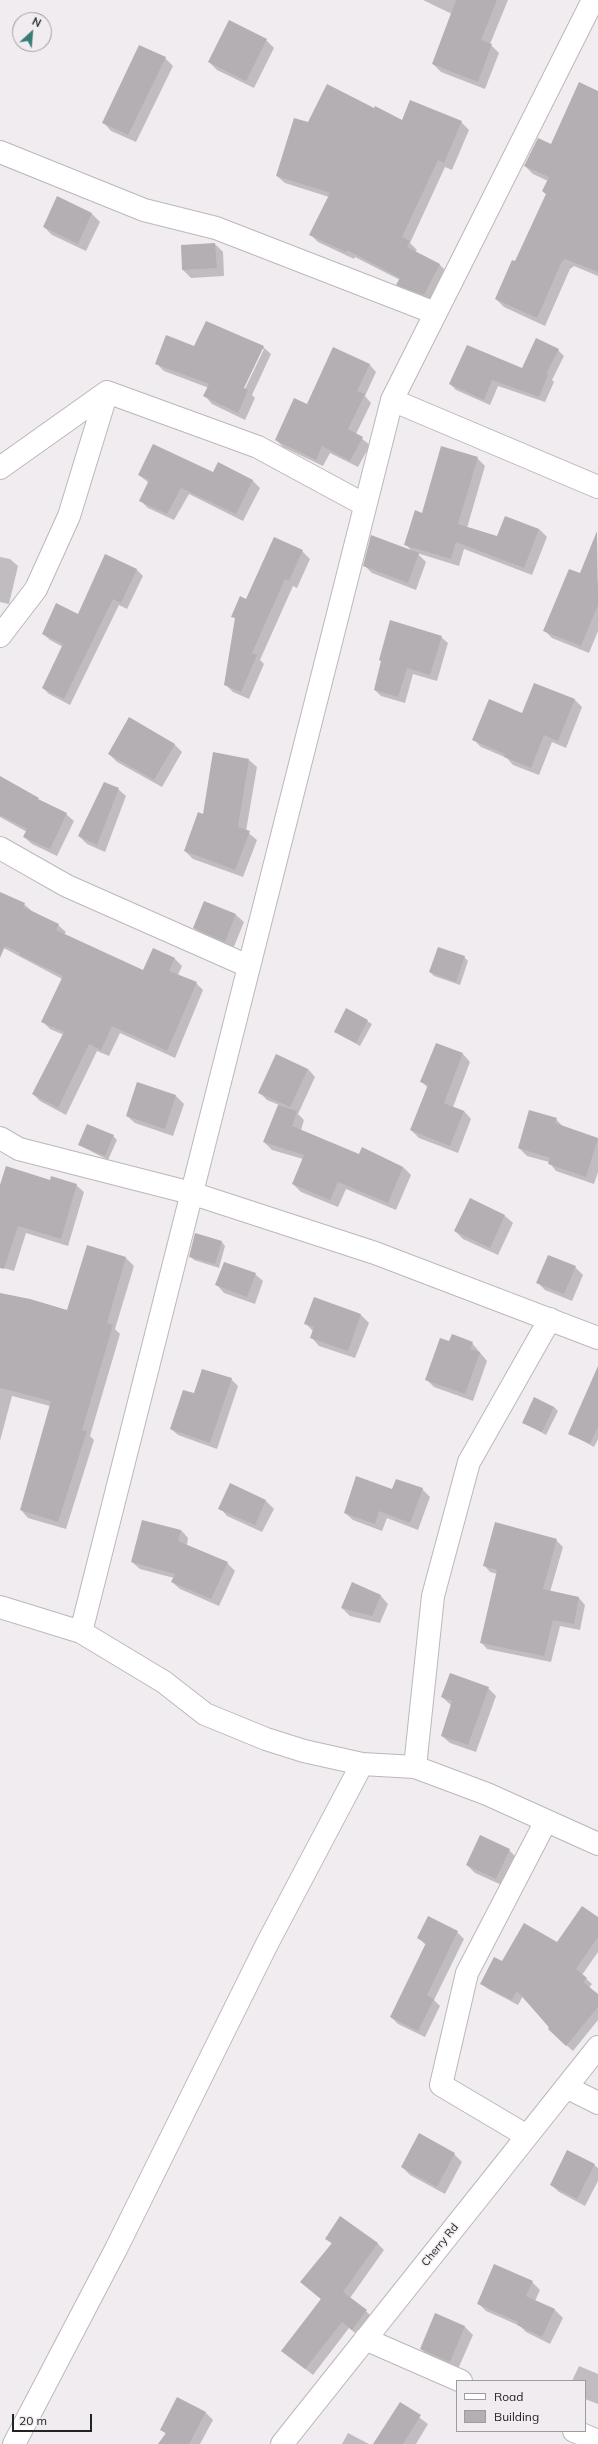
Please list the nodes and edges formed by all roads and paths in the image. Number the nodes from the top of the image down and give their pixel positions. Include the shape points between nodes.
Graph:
1 (592, 0) edge
2 (0, 152) edge
3 (435, 313) junction
4 (107, 392) junction
5 (392, 400) junction
6 (0, 468) edge
7 (598, 487) edge
8 (366, 505) junction
9 (0, 636) edge
10 (0, 848) edge
11 (248, 966) junction
12 (0, 1138) edge
13 (191, 1193) junction
14 (550, 1319) junction
15 (597, 1334) edge
16 (0, 1607) edge
17 (81, 1632) junction
18 (362, 1764) junction
19 (415, 1767) junction
20 (546, 1821) junction
21 (598, 1844) edge
22 (598, 2047) edge
23 (566, 2087) junction
24 (598, 2103) edge
25 (527, 2136) junction
26 (365, 2339) junction
27 (459, 2380) edge
28 (576, 2432) edge
29 (598, 2441) edge
30 (14, 2444) edge
31 (282, 2444) edge

1 - 3 street
2 - 3 street via 144,210 216,228
3 - 5 street
4 - 6 street
4 - 8 street via 258,447
4 - 9 street via 69,516 36,590
5 - 7 street
5 - 8 street
8 - 11 street
10 - 11 street via 67,886
11 - 13 street
12 - 13 street via 19,1150
13 - 14 street via 375,1253
13 - 17 street
14 - 15 street
14 - 19 street via 469,1462 433,1596
16 - 17 street
17 - 18 street via 164,1682 205,1714 266,1739 304,1751
18 - 19 street
18 - 30 street via 267,1944 116,2249
19 - 20 street via 487,1794
20 - 21 street
20 - 25 street via 466,1973 441,2085
22 - 23 street, Cherry Rd
23 - 24 street
23 - 25 street, Cherry Rd
25 - 26 street, Cherry Rd
26 - 27 street
26 - 31 street, Cherry Rd
28 - 29 street

